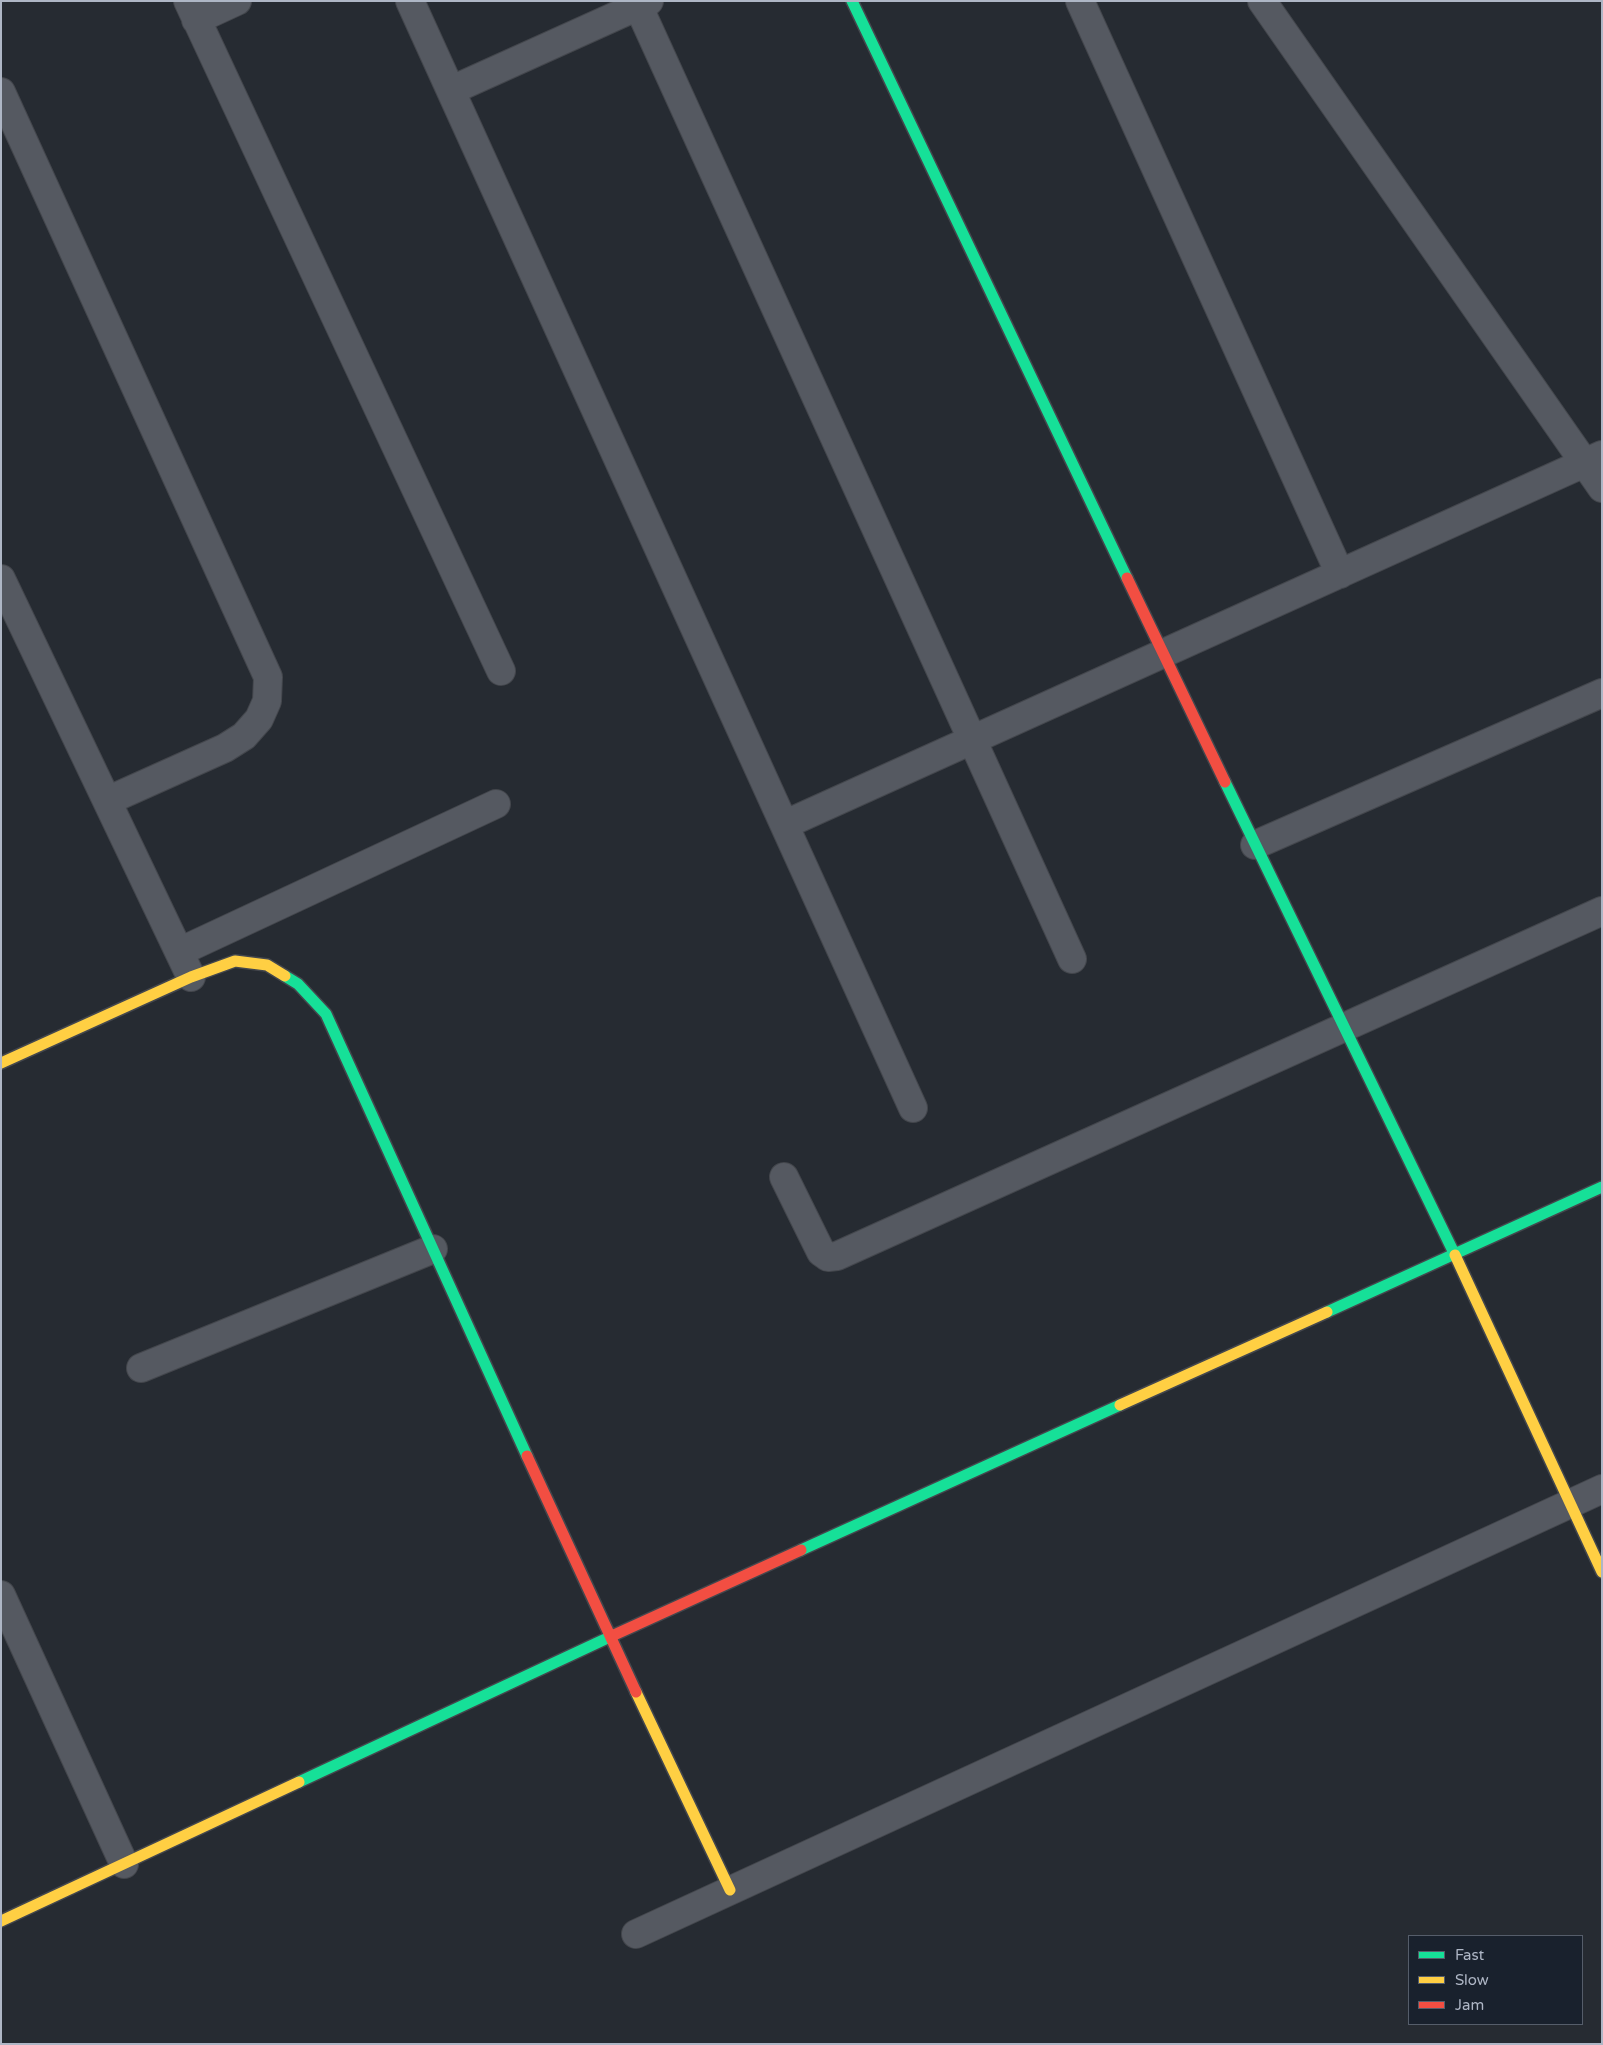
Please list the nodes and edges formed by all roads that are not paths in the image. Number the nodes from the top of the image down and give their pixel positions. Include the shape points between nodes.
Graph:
1 (237, 1) edge
2 (410, 1) edge
3 (852, 1) edge
4 (1080, 1) edge
5 (1262, 1) edge
6 (641, 3) edge
7 (192, 11) edge
8 (452, 90) junction
9 (1, 92) edge
10 (1593, 459) edge
11 (1602, 488) edge
12 (1340, 574) junction
13 (1, 579) edge
14 (1163, 654) junction
15 (501, 671) dead end
16 (1602, 693) edge
17 (972, 741) junction
18 (107, 801) junction
19 (496, 804) dead end
20 (786, 824) junction
21 (1256, 845) junction
22 (1602, 911) edge
23 (179, 952) junction
24 (1072, 959) dead end
25 (191, 977) junction
26 (1344, 1026) junction
27 (4, 1056) edge
28 (913, 1108) dead end
29 (784, 1177) dead end
30 (1602, 1187) edge
31 (433, 1249) junction
32 (1455, 1255) junction
33 (141, 1368) dead end
34 (1602, 1489) edge
35 (1570, 1504) junction
36 (1602, 1572) edge
37 (1, 1595) edge
38 (610, 1637) junction
39 (124, 1864) junction
40 (730, 1890) junction
41 (1, 1921) edge
42 (636, 1934) dead end

1 - 7 street
2 - 8 street
3 - 14 street
4 - 12 street
5 - 10 street
6 - 8 street
6 - 17 street
7 - 15 street
8 - 20 street
9 - 18 street via 268,677 267,701 259,719 244,736 225,748
10 - 11 street
10 - 12 street
12 - 14 street
13 - 18 street
14 - 17 street
14 - 21 street
16 - 21 street
17 - 20 street
17 - 24 street
18 - 23 street
19 - 23 street
20 - 28 street
21 - 26 street
22 - 26 street
23 - 25 street
25 - 27 street
25 - 31 street via 235,961 267,965 298,984 326,1014
26 - 29 street via 837,1256 828,1257 821,1252
26 - 32 street
30 - 32 street
31 - 33 street
31 - 38 street
32 - 35 street
32 - 38 street
34 - 35 street
35 - 36 street
35 - 40 street
37 - 39 street
38 - 39 street
38 - 40 street
39 - 41 street
40 - 42 street

